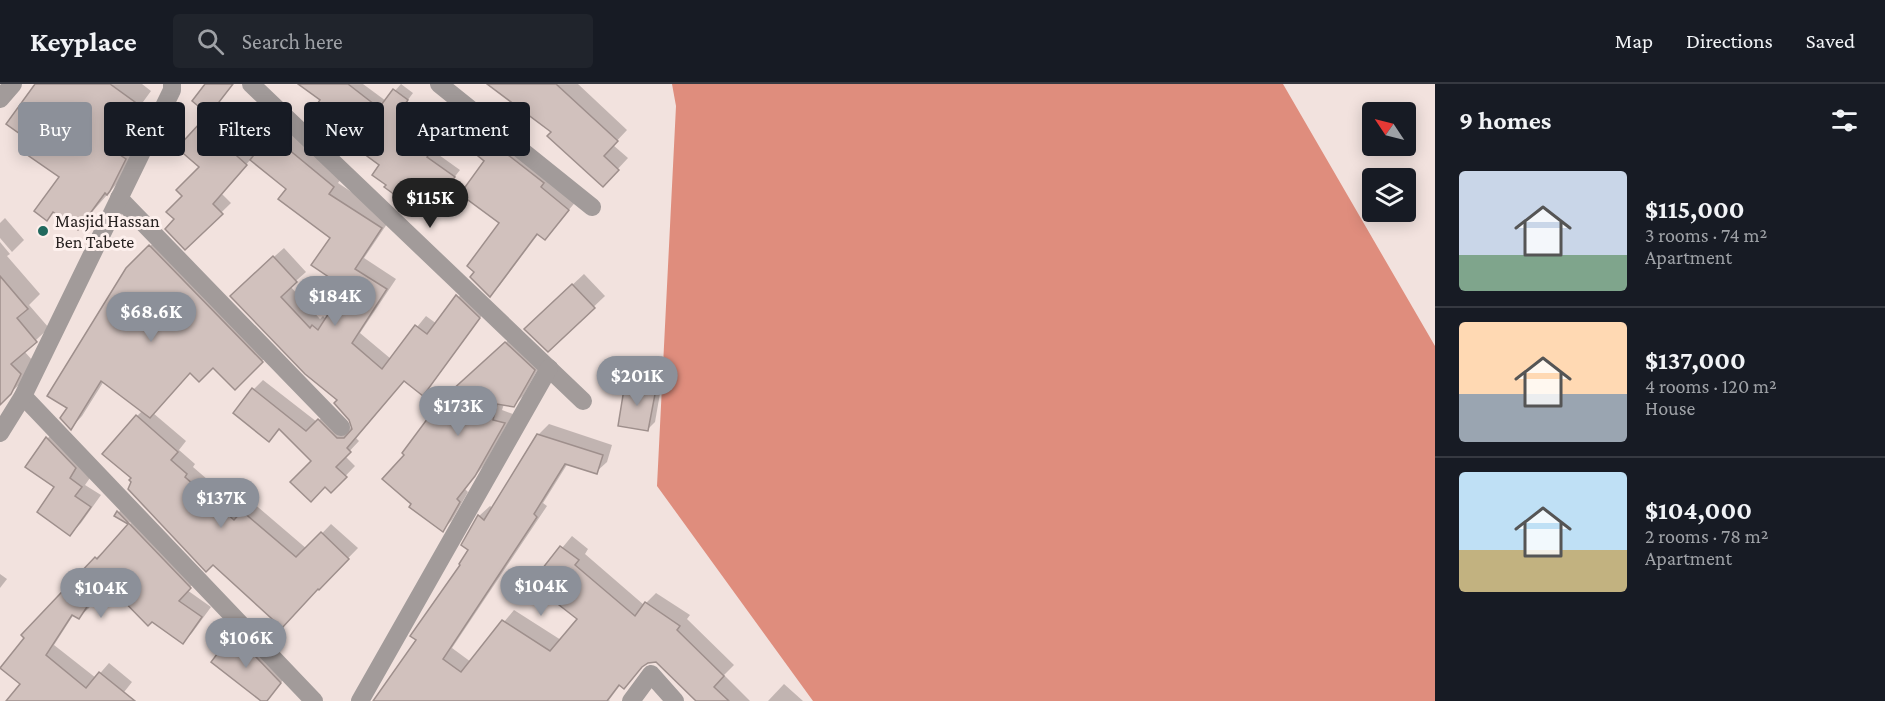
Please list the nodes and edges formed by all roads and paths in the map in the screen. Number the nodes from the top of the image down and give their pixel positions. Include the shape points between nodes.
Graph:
1 (13, 84) edge
2 (251, 84) edge
3 (439, 84) edge
4 (168, 86) edge
5 (0, 99) edge
6 (119, 198) junction
7 (592, 207) dead end
8 (549, 368) junction
9 (23, 396) junction
10 (583, 401) dead end
11 (341, 427) dead end
12 (0, 433) edge
13 (315, 701) edge
14 (360, 701) edge
15 (631, 701) edge
16 (675, 701) edge

1 - 5 street
2 - 8 street
3 - 7 street
4 - 6 street
6 - 9 street
6 - 11 street
8 - 10 street
8 - 14 street
9 - 12 street
9 - 13 street
15 - 16 street via 651,674

